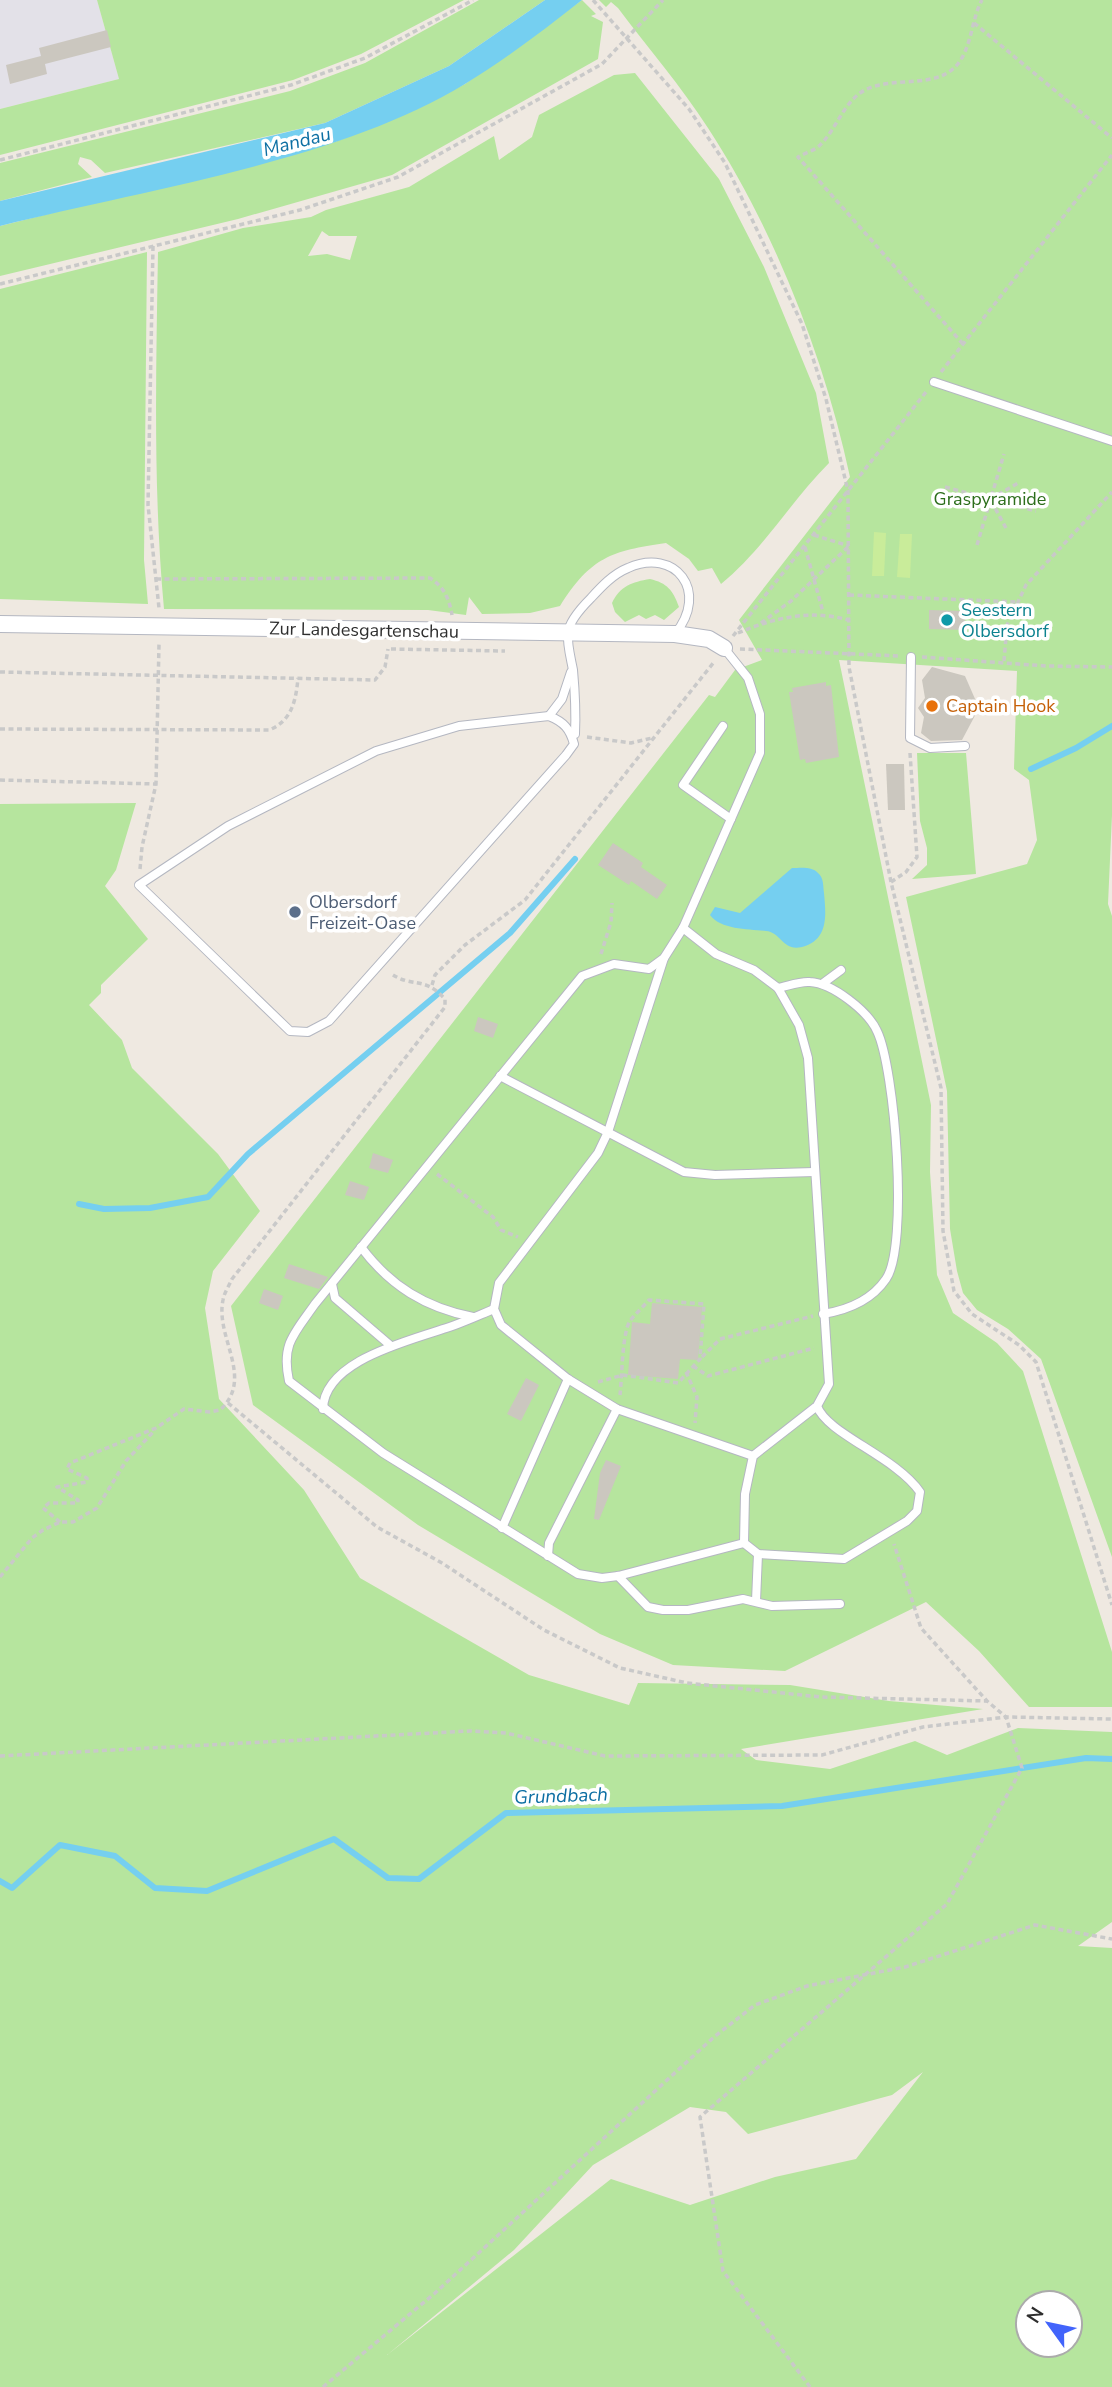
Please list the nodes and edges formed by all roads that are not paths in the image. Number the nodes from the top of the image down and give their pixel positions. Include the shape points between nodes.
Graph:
1 (934, 382) road end
2 (1112, 441) edge
3 (0, 624) edge
4 (568, 631) junction
5 (675, 635) junction
6 (724, 648) joint
7 (911, 657) dead end
8 (572, 667) junction
9 (549, 716) junction
10 (723, 726) dead end
11 (575, 734) road end
12 (965, 746) dead end
13 (732, 818) junction
14 (683, 928) junction
15 (664, 958) junction
16 (841, 970) dead end
17 (822, 984) junction
18 (778, 988) junction
19 (500, 1076) junction
20 (608, 1132) junction
21 (814, 1172) junction
22 (361, 1247) junction
23 (332, 1284) junction
24 (494, 1309) junction
25 (823, 1314) junction
26 (473, 1317) junction
27 (391, 1346) junction
28 (568, 1379) junction
29 (817, 1406) junction
30 (323, 1409) junction
31 (617, 1409) junction
32 (753, 1456) junction
33 (502, 1528) junction
34 (744, 1543) junction
35 (758, 1554) junction
36 (548, 1556) junction
37 (618, 1576) junction
38 (756, 1601) junction
39 (840, 1604) dead end

1 - 2 lane
3 - 4 street, Zur Landesgartenschau
4 - 5 street, Zur Landesgartenschau
4 - 5 lane via 602,587 630,566 648,564 674,570 690,589 690,608
4 - 8 lane
5 - 6 street, Zur Landesgartenschau via 709,639
6 - 13 lane via 748,678 760,714 760,753
7 - 12 lane via 910,738 930,748
8 - 9 lane via 562,699
8 - 11 lane
9 - 9 lane via 566,725 575,744 329,1021 308,1032 290,1031 139,885 228,826 376,751 459,726
10 - 13 lane via 683,785
13 - 14 lane
14 - 15 lane
14 - 18 lane via 716,954 754,970
15 - 19 lane via 649,969 614,964 582,976
15 - 20 lane
16 - 17 lane
17 - 18 lane via 808,981
17 - 25 lane via 858,1008 877,1030 890,1077 898,1189 896,1259 886,1279 863,1303
18 - 21 lane via 799,1025 808,1058
19 - 20 lane
19 - 22 lane
20 - 21 lane via 684,1172
20 - 24 lane via 598,1153 499,1283
21 - 25 lane
22 - 23 lane
22 - 26 lane via 379,1270 413,1296 447,1312
23 - 27 lane via 335,1298
23 - 30 lane via 286,1345 289,1381
24 - 26 lane
24 - 28 lane via 501,1325
25 - 29 lane via 829,1384
26 - 27 lane
27 - 30 lane via 342,1373 323,1399
28 - 31 lane
28 - 33 lane
29 - 32 lane
29 - 35 lane via 821,1419 891,1461 920,1492 917,1511 844,1559
30 - 33 lane
31 - 32 lane
31 - 36 lane via 549,1543
32 - 34 lane via 745,1494
33 - 36 lane
34 - 35 lane
34 - 37 lane
35 - 38 lane
36 - 37 lane via 578,1574
37 - 38 lane via 648,1607 663,1611
38 - 39 lane via 793,1607

